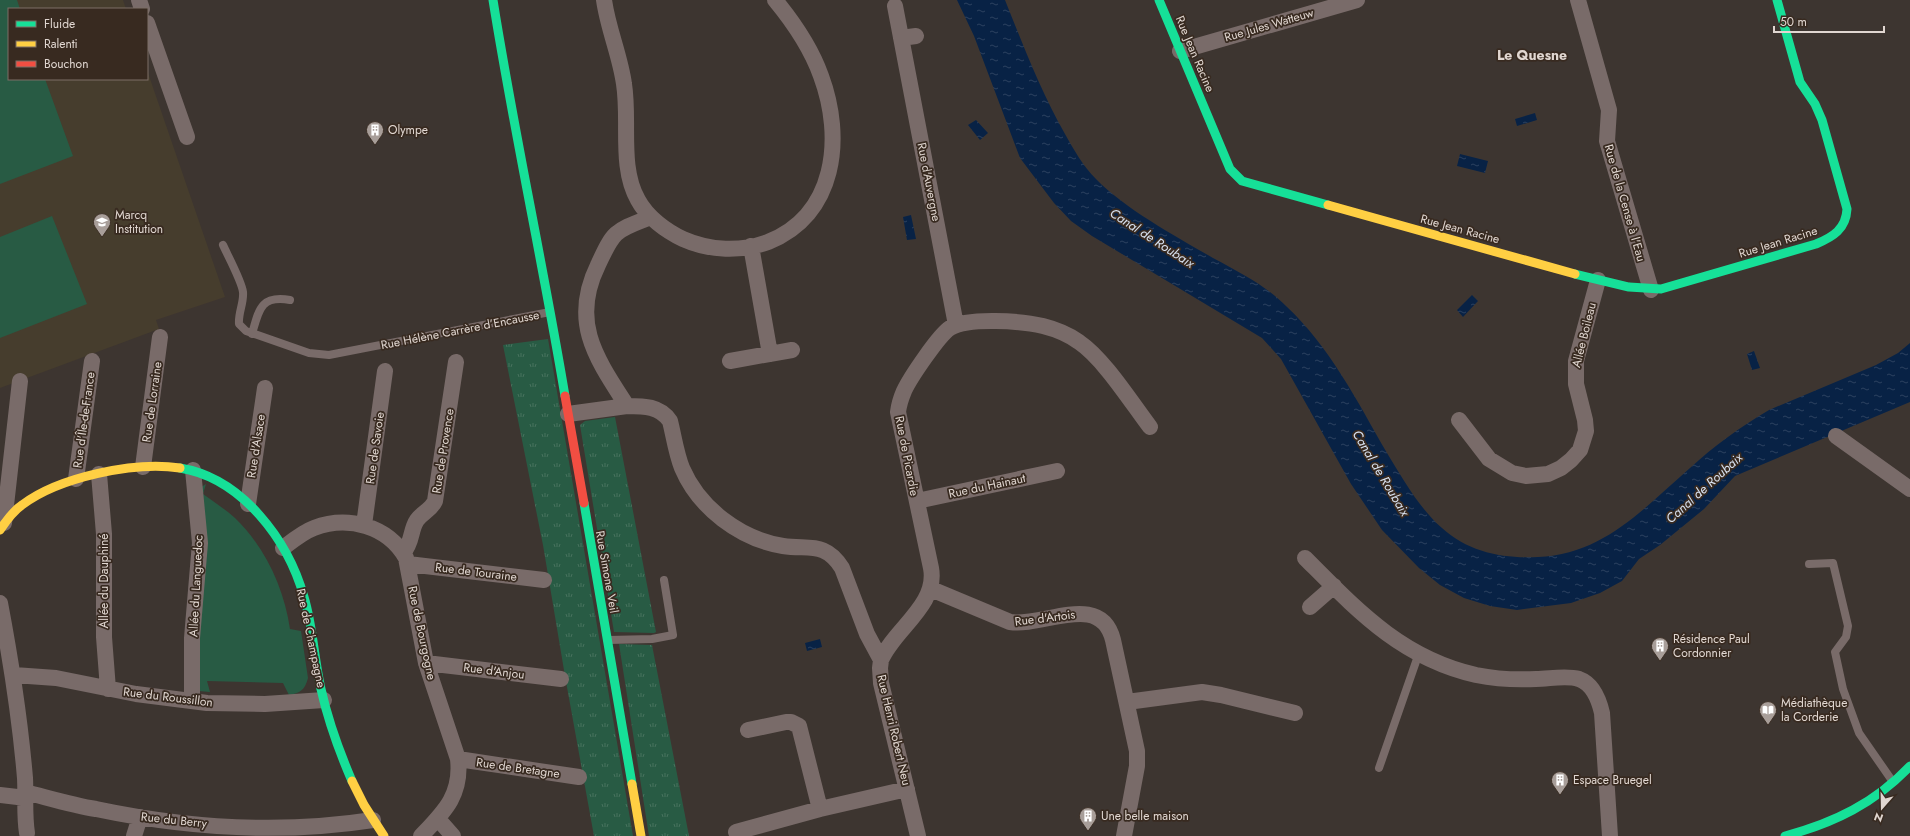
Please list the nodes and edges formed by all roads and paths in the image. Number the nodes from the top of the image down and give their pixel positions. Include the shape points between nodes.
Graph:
1 (493, 0) edge
2 (604, 0) edge
3 (775, 0) edge
4 (1159, 0) edge
5 (1357, 0) edge
6 (1578, 0) edge
7 (1777, 0) edge
8 (895, 6) dead end
9 (148, 26) edge
10 (1180, 51) junction
11 (187, 137) dead end
12 (651, 216) junction
13 (223, 245) dead end
14 (751, 246) junction
15 (1598, 280) junction
16 (1651, 290) junction
17 (290, 300) dead end
18 (551, 312) junction
19 (956, 325) junction
20 (252, 334) junction
21 (160, 337) dead end
22 (792, 350) dead end
23 (770, 354) junction
24 (92, 361) dead end
25 (730, 361) dead end
26 (456, 362) dead end
27 (385, 371) dead end
28 (20, 381) dead end
29 (265, 388) dead end
30 (627, 406) junction
31 (568, 414) junction
32 (1459, 420) dead end
33 (1150, 428) dead end
34 (1836, 436) dead end
35 (143, 467) junction
36 (192, 470) junction
37 (1057, 471) dead end
38 (99, 474) junction
39 (76, 479) junction
40 (1910, 489) edge
41 (917, 501) junction
42 (248, 504) junction
43 (364, 525) junction
44 (2, 526) edge
45 (283, 548) junction
46 (406, 558) junction
47 (1305, 558) dead end
48 (1809, 564) dead end
49 (544, 580) dead end
50 (664, 580) dead end
51 (1334, 586) junction
52 (931, 589) junction
53 (0, 603) edge
54 (1310, 607) dead end
55 (607, 640) junction
56 (1419, 653) junction
57 (881, 660) junction
58 (426, 662) junction
59 (9, 671) edge
60 (561, 679) dead end
61 (108, 688) junction
62 (324, 700) junction
63 (192, 701) junction
64 (1127, 702) junction
65 (1295, 713) dead end
66 (748, 730) dead end
67 (458, 759) junction
68 (1910, 766) edge
69 (1379, 768) dead end
70 (579, 777) dead end
71 (1894, 783) junction
72 (907, 789) junction
73 (0, 795) edge
74 (25, 795) junction
75 (820, 810) junction
76 (140, 817) junction
77 (438, 819) junction
78 (373, 820) junction
79 (202, 830) edge
80 (294, 831) edge
81 (736, 832) dead end
82 (27, 833) dead end
83 (134, 836) edge
84 (384, 836) edge
85 (421, 836) edge
86 (453, 836) edge
87 (641, 836) edge
88 (918, 836) edge
89 (1124, 836) edge
90 (1610, 836) edge
91 (1785, 836) edge

1 - 18 street, Rue Hélène Carrère d’Encausse
2 - 12 street via 624,83 629,176 637,199
3 - 14 street via 802,37 825,86 831,114 831,164 821,196 803,220 785,235
4 - 10 street, Rue Jean Racine
5 - 10 street, Rue Jules Watteuw
6 - 16 street, Rue de la Cense à l'Eau via 1609,110 1607,141
7 - 16 street, Rue Jean Racine via 1800,82 1822,120 1847,209 1843,227 1826,240
8 - 19 street, Rue d'Auvergne via 909,37
9 - 11 street
10 - 15 street, Rue Jean Racine via 1230,169 1242,181
12 - 14 street via 678,236 699,245 720,249
12 - 30 street via 622,228 612,237 590,282 586,302 587,326 593,349
13 - 20 lane, Rue Hélène Carrère d’Encausse via 243,291 238,315 239,324 246,332
14 - 23 street
15 - 16 street, Rue Jean Racine via 1634,289
15 - 32 street, Allée Boileau via 1576,361 1576,384 1586,431 1580,450 1571,460 1548,474 1526,476 1512,473 1489,459
17 - 20 lane via 278,298 266,302 258,310
18 - 20 lane, Rue Hélène Carrère d’Encausse via 328,355 309,353
18 - 31 street, Rue Simone Veil
19 - 33 street via 974,322 1030,324 1072,337 1095,355
19 - 41 street, Rue de Picardie via 949,328 940,338 905,389 899,404 898,418
21 - 35 street, Rue de Lorraine
22 - 23 street
23 - 25 street
24 - 39 street, Rue d'Île-de-France
26 - 46 street, Rue de Provence via 435,501 432,508 417,521
27 - 43 street, Rue de Savoie
28 - 44 street
29 - 42 street, Rue d'Alsace
30 - 31 street, Rue Henri Robert Neu
30 - 57 street, Rue Henri Robert Neu via 658,409 667,416 684,473 699,498 718,516 755,538 784,546 818,548 832,555 842,568 866,634
31 - 55 street, Rue Simone Veil
34 - 40 street
35 - 36 street, Rue de Champagne
35 - 38 street, Rue de Champagne
36 - 42 street, Rue de Champagne via 216,481
36 - 63 street, Allée du Languedoc via 200,543 192,638
37 - 41 street, Rue du Hainaut
38 - 39 street, Rue de Champagne
38 - 61 street, Allée du Dauphiné via 105,549 104,637
39 - 44 street, Rue de Champagne via 33,497 17,508
41 - 52 street, Rue de Picardie via 932,575
42 - 45 street, Rue de Champagne via 265,522
43 - 45 street via 343,523 313,528
43 - 46 street via 389,536
45 - 62 street, Rue de Champagne via 296,572 304,596
46 - 49 street, Rue de Touraine
46 - 58 street, Rue de Bourgogne
47 - 51 street
48 - 71 lane via 1834,563 1848,626 1846,637 1835,652 1843,689 1859,733
50 - 55 lane via 673,635 652,639
51 - 54 street
51 - 56 street via 1374,625
52 - 57 street
52 - 64 street, Rue d'Artois via 1010,622 1024,623 1074,613 1096,617 1107,624 1111,631
53 - 59 street
55 - 87 street, Rue Simone Veil
56 - 69 lane
56 - 90 street via 1449,667 1490,678 1571,678 1586,683 1596,696 1602,713
57 - 72 street, Rue Henri Robert Neu via 881,683
58 - 60 street, Rue d'Anjou
58 - 67 street, Rue de Bourgogne
59 - 61 street, Rue du Roussillon
59 - 74 street
61 - 63 street, Rue du Roussillon
62 - 63 street, Rue du Roussillon via 245,704
62 - 78 street, Rue de Champagne via 348,770
64 - 65 street via 1202,692
64 - 89 street, Rue d'Artois via 1137,762
66 - 75 street via 786,722 799,726
67 - 70 street, Rue de Bretagne
67 - 77 street, Rue de Bourgogne via 457,785 449,805
68 - 71 street
71 - 91 street via 1848,814 1817,827
72 - 75 street
72 - 88 street, Rue Henri Robert Neu
73 - 74 street, Rue du Berry
74 - 76 street, Rue du Berry
74 - 82 street
75 - 81 street
76 - 79 street, Rue du Berry
76 - 83 street
77 - 85 street, Rue de Bourgogne
77 - 86 street
78 - 80 street, Rue du Berry
78 - 84 street, Rue de Champagne
79 - 80 street, Rue du Berry

